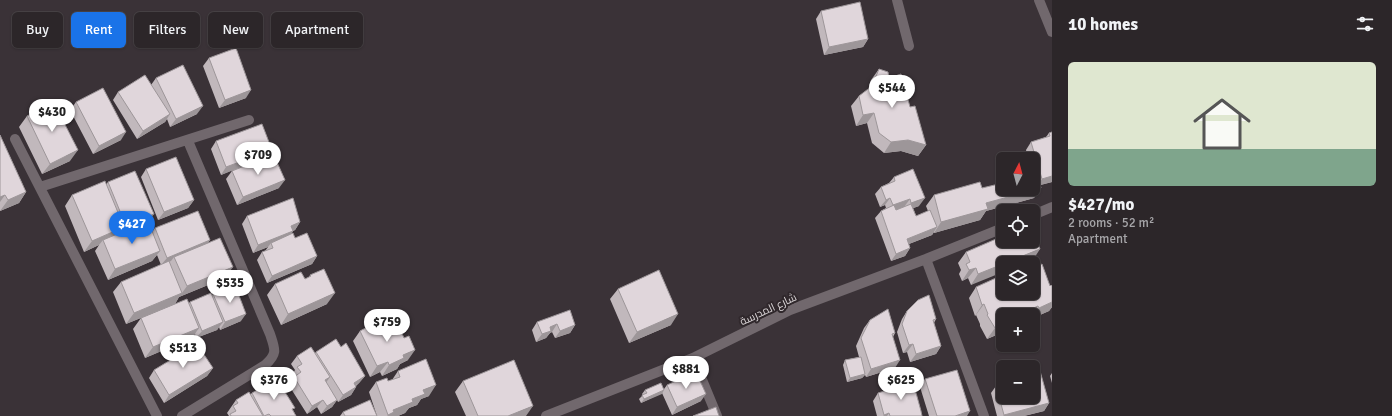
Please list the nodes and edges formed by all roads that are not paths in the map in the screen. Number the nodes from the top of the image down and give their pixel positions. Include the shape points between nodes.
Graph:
1 (897, 0) edge
2 (1039, 0) edge
3 (1052, 32) edge
4 (909, 46) dead end
5 (249, 120) dead end
6 (15, 139) dead end
7 (188, 141) junction
8 (40, 187) junction
9 (1052, 207) edge
10 (1040, 212) edge
11 (996, 231) edge
12 (926, 259) junction
13 (693, 358) junction
14 (157, 416) edge
15 (182, 416) edge
16 (546, 416) edge
17 (717, 416) edge
18 (984, 416) edge

1 - 4 street
2 - 3 street
5 - 7 street
6 - 8 street
7 - 8 street
7 - 15 street via 270,334 274,353 265,365
8 - 14 street
9 - 10 street
11 - 12 street, شارع المدرسة
12 - 13 street, شارع المدرسة via 790,310
12 - 18 street
13 - 16 street, شارع المدرسة
13 - 17 street

